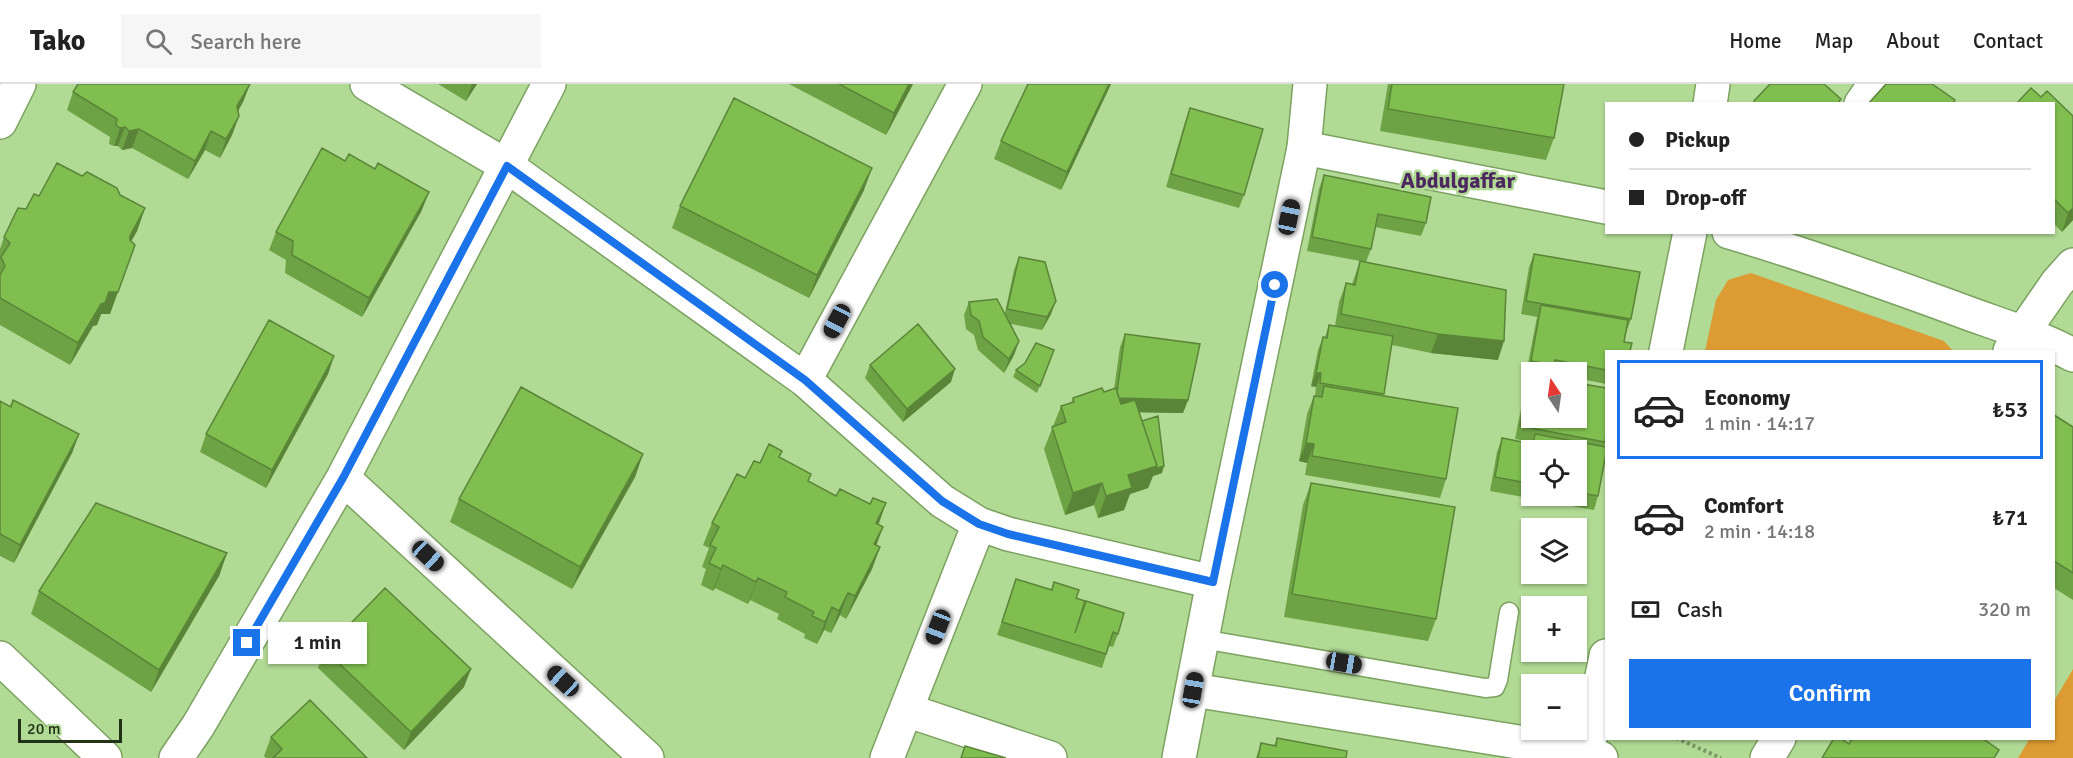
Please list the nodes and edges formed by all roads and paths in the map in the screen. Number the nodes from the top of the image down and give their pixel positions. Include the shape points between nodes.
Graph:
1 (19, 84) edge
2 (366, 84) edge
3 (549, 84) edge
4 (965, 84) edge
5 (1310, 84) edge
6 (1713, 84) edge
7 (1875, 84) edge
8 (1710, 102) edge
9 (1862, 102) edge
10 (0, 122) edge
11 (1304, 148) junction
12 (507, 166) junction
13 (1605, 207) edge
14 (1690, 234) edge
15 (1743, 234) edge
16 (1785, 240) edge
17 (2073, 265) edge
18 (2016, 342) edge
19 (1666, 350) edge
20 (2051, 350) edge
21 (2055, 351) edge
22 (2073, 355) edge
23 (805, 380) junction
24 (343, 478) junction
25 (979, 524) junction
26 (1213, 582) junction
27 (1509, 612) dead end
28 (1202, 639) junction
29 (0, 658) edge
30 (1605, 664) edge
31 (1193, 690) junction
32 (906, 710) junction
33 (1680, 740) edge
34 (1778, 740) edge
35 (1521, 750) edge
36 (1594, 755) edge
37 (105, 758) edge
38 (176, 758) edge
39 (647, 758) edge
40 (887, 758) edge
41 (1050, 758) edge
42 (1179, 758) edge
43 (1720, 758) edge
44 (1767, 758) edge

1 - 10 street
2 - 12 street
3 - 12 street
4 - 23 street
5 - 11 street
6 - 8 street
7 - 9 street
11 - 13 street
11 - 26 street
12 - 23 street
12 - 24 street
14 - 19 street
15 - 16 street
16 - 18 street
17 - 18 street
18 - 20 street
21 - 22 street
23 - 25 street via 942,501
24 - 38 street
24 - 39 street
25 - 26 street
25 - 32 street
26 - 28 street
27 - 28 lane via 1498,680 1495,687 1485,688
28 - 31 street
29 - 37 street
30 - 36 street
31 - 35 street
31 - 42 street
32 - 40 street
32 - 41 street
33 - 43 path
34 - 44 street
35 - 36 street

